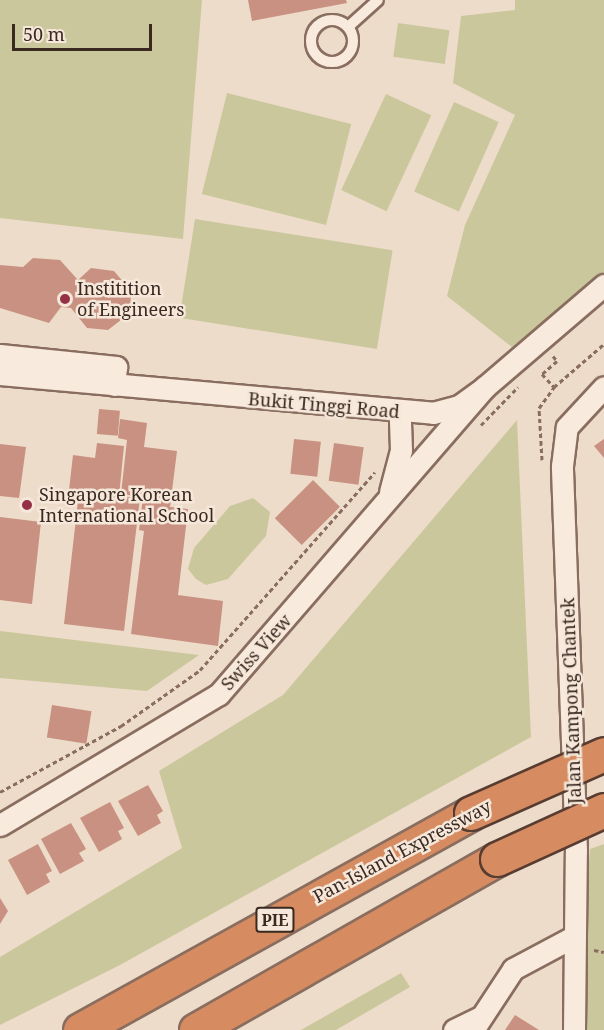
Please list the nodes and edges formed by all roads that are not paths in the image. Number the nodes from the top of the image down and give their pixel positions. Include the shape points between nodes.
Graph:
1 (378, 0) edge
2 (348, 27) dead end
3 (604, 285) edge
4 (0, 355) edge
5 (0, 374) edge
6 (114, 385) junction
7 (485, 387) junction
8 (604, 387) edge
9 (400, 413) junction
10 (388, 499) junction
11 (604, 753) edge
12 (604, 810) edge
13 (0, 825) edge
14 (571, 938) junction
15 (476, 1024) edge
16 (80, 1030) edge
17 (196, 1030) edge
18 (454, 1030) edge
19 (574, 1030) edge

1 - 2 lane
3 - 7 street, Bukit Tinggi Road
4 - 6 street via 116,367
5 - 6 street, Bukit Tinggi Road
6 - 9 street, Bukit Tinggi Road
7 - 9 street, Bukit Tinggi Road via 459,406
7 - 10 street, Swiss View
8 - 14 street, Jalan Kampong Chantek via 567,427 562,466 576,851
9 - 10 street, Swiss View via 401,450
10 - 13 street, Swiss View via 219,694
11 - 16 highway, Pan-Island Expressway / PIE, bridge via 471,813
12 - 17 highway, bridge via 497,859
14 - 15 street via 513,969
14 - 19 street, Jalan Kampong Chantek
15 - 18 street

